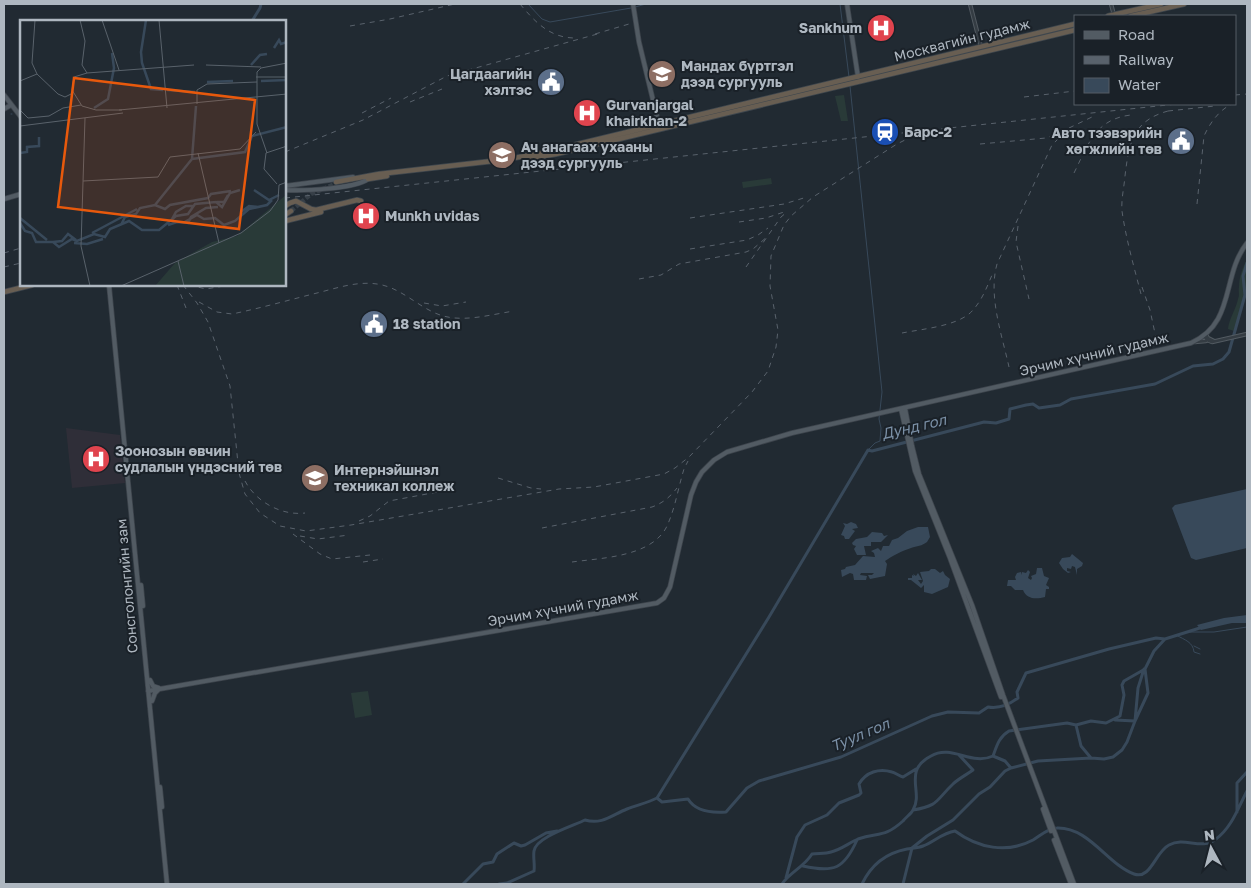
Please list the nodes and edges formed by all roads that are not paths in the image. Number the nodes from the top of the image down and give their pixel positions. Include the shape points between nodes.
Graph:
1 (848, 4) edge
2 (970, 4) edge
3 (1112, 4) edge
4 (1161, 4) edge
5 (1184, 4) edge
6 (633, 6) edge
7 (1150, 9) junction
8 (1114, 15) joint
9 (1134, 15) edge
10 (1074, 24) edge
11 (1074, 30) edge
12 (1046, 34) junction
13 (981, 47) junction
14 (951, 57) junction
15 (856, 79) junction
16 (4, 95) edge
17 (11, 105) junction
18 (4, 109) edge
19 (20, 116) edge
20 (659, 127) junction
21 (371, 177) junction
22 (336, 183) tunnel mouth
23 (297, 184) junction
24 (291, 185) junction
25 (286, 186) edge
26 (286, 190) edge
27 (291, 190) junction
28 (298, 190) junction
29 (20, 194) edge
30 (4, 199) edge
31 (287, 211) edge
32 (286, 221) edge
33 (1247, 243) edge
34 (21, 286) edge
35 (27, 286) edge
36 (110, 286) edge
37 (110, 286) edge
38 (4, 291) edge
39 (1210, 330) junction
40 (1247, 334) edge
41 (1205, 335) junction
42 (1212, 341) junction
43 (1191, 343) junction
44 (903, 408) junction
45 (910, 446) junction
46 (972, 605) junction
47 (967, 607) junction
48 (976, 616) junction
49 (971, 618) junction
50 (150, 680) junction
51 (161, 688) junction
52 (149, 690) junction
53 (1002, 696) junction
54 (152, 701) junction
55 (168, 884) edge
56 (1073, 884) edge

1 - 15 main road
2 - 13 street
3 - 8 street
4 - 7 highway
5 - 7 highway
6 - 20 main road
7 - 8 highway
7 - 9 highway
10 - 12 highway, Москвагийн гудамж
11 - 12 highway, Москвагийн гудамж
12 - 13 highway, Москвагийн гудамж
12 - 14 highway, Москвагийн гудамж
13 - 14 highway, Москвагийн гудамж
14 - 15 highway, Москвагийн гудамж
15 - 20 highway, Москвагийн гудамж
16 - 17 main road
17 - 18 main road
17 - 19 main road
20 - 21 highway, Москвагийн гудамж via 556,152
21 - 22 highway
21 - 23 main road
21 - 28 main road via 348,186
23 - 24 main road
23 - 28 main road
24 - 25 main road
24 - 27 main road
26 - 27 main road
27 - 28 main road
29 - 30 main road
31 - 32 highway via 289,203 296,201 318,210 359,201
33 - 39 main road, Эрчим хүчний гудамж via 1234,268 1224,310
34 - 38 highway
35 - 38 highway
36 - 50 main road, Сонсголонгийн зам
37 - 52 main road, Сонсголонгийн зам
39 - 41 main road, Эрчим хүчний гудамж
39 - 42 street
40 - 42 street
41 - 42 street
41 - 43 main road, Эрчим хүчний гудамж
42 - 43 street
43 - 44 main road, Эрчим хүчний гудамж
44 - 45 main road
44 - 51 main road, Эрчим хүчний гудамж via 756,442 727,452 712,462 693,488 670,585 664,598 657,603
45 - 46 main road
45 - 47 main road via 922,492
46 - 47 main road
46 - 48 main road
47 - 49 main road
48 - 49 main road
48 - 53 main road
49 - 53 main road
50 - 51 main road via 155,687
50 - 52 main road, Сонсголонгийн зам
51 - 52 main road, Эрчим хүчний гудамж
51 - 54 main road
52 - 54 main road, Сонсголонгийн зам
52 - 55 main road, Сонсголонгийн зам
53 - 56 main road
54 - 55 main road, Сонсголонгийн зам

